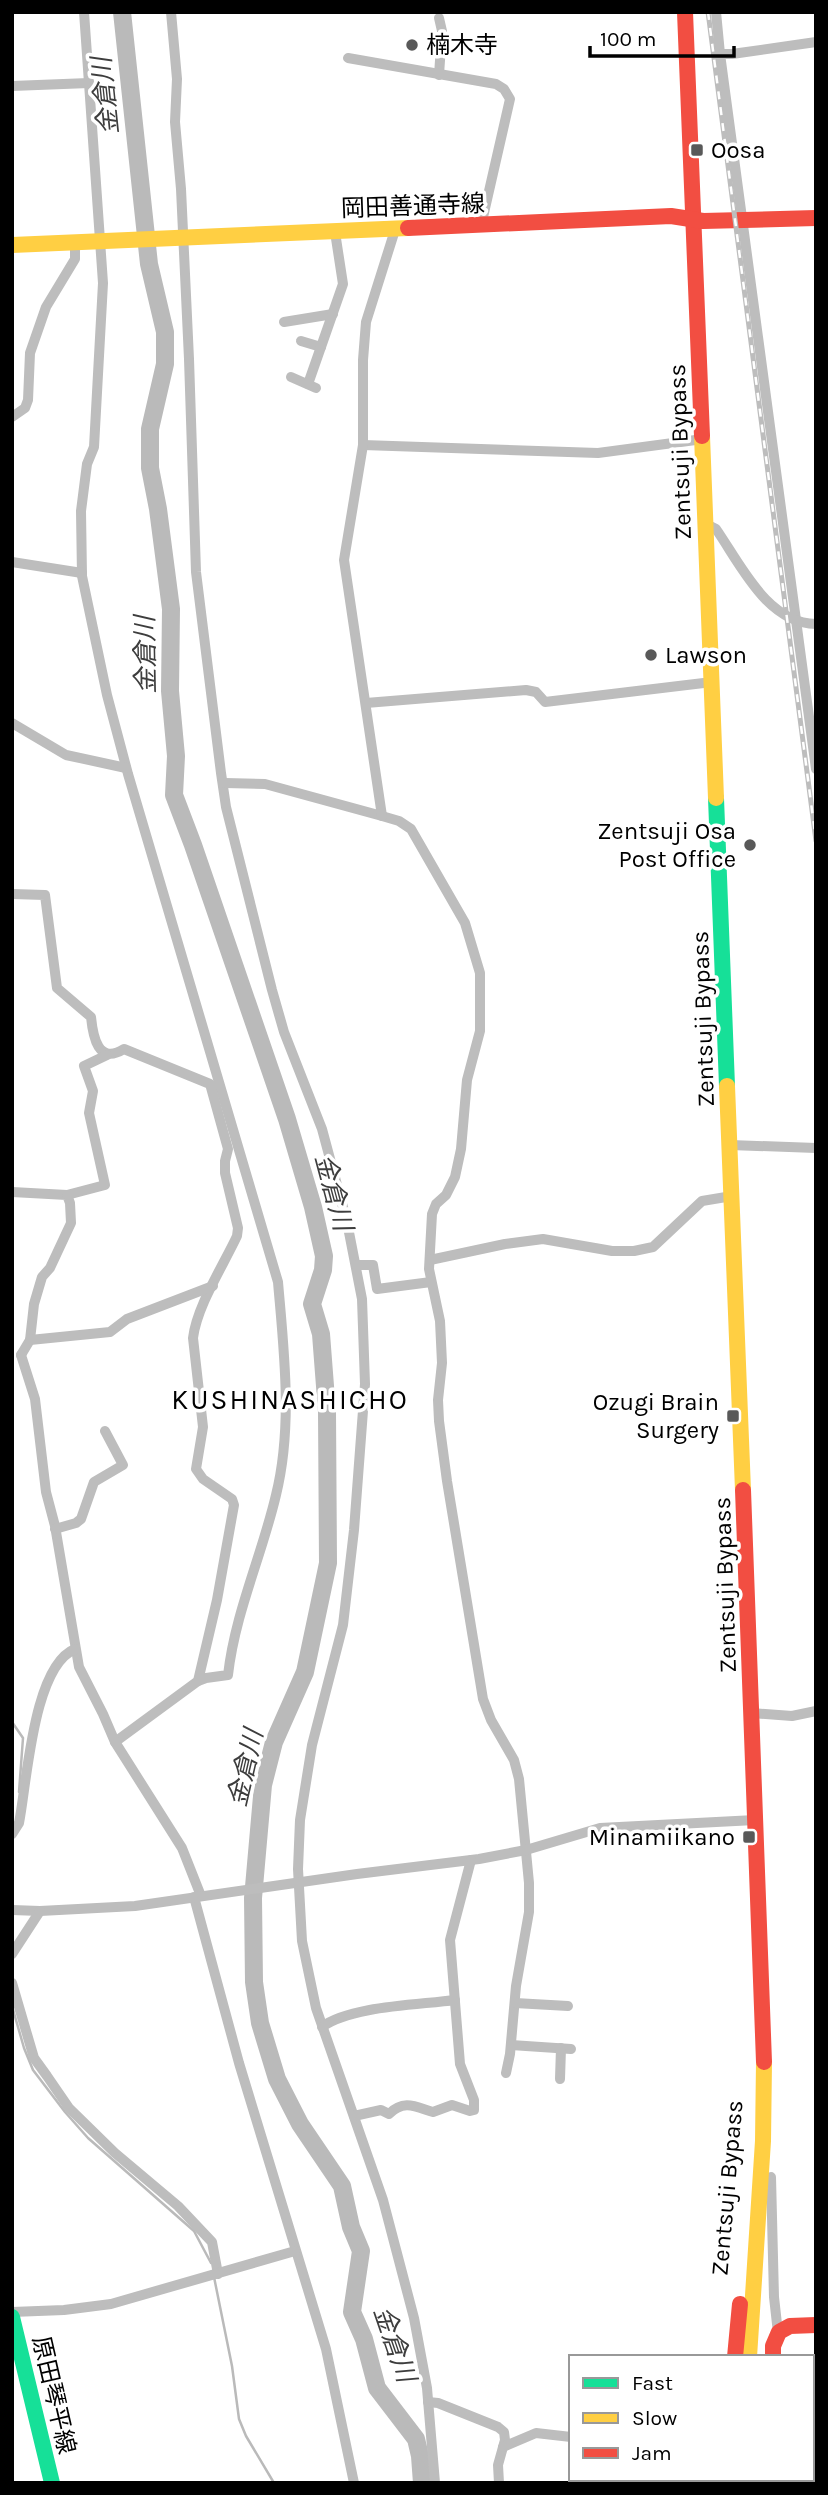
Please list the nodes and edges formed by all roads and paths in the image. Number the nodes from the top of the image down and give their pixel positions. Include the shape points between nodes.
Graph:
1 (84, 12) edge
2 (171, 12) edge
3 (685, 12) edge
4 (716, 12) edge
5 (439, 18) dead end
6 (816, 42) edge
7 (720, 54) junction
8 (348, 58) dead end
9 (439, 75) junction
10 (89, 83) junction
11 (12, 86) edge
12 (743, 218) junction
13 (816, 218) edge
14 (693, 219) junction
15 (481, 226) junction
16 (395, 230) junction
17 (335, 232) junction
18 (184, 238) junction
19 (104, 242) junction
20 (75, 243) junction
21 (12, 245) edge
22 (333, 314) junction
23 (284, 322) dead end
24 (301, 341) dead end
25 (321, 347) junction
26 (291, 377) dead end
27 (12, 417) edge
28 (703, 439) junction
29 (363, 445) junction
30 (706, 524) junction
31 (12, 562) edge
32 (82, 573) junction
33 (796, 621) junction
34 (816, 624) edge
35 (712, 682) junction
36 (366, 702) junction
37 (12, 723) edge
38 (126, 768) junction
39 (816, 769) edge
40 (225, 783) dead end
41 (382, 816) junction
42 (12, 894) edge
43 (107, 1055) junction
44 (730, 1145) junction
45 (233, 1147) junction
46 (816, 1148) edge
47 (12, 1192) edge
48 (67, 1195) junction
49 (732, 1196) junction
50 (430, 1260) junction
51 (356, 1265) junction
52 (431, 1282) junction
53 (213, 1286) junction
54 (30, 1340) junction
55 (16, 1355) edge
56 (105, 1431) dead end
57 (55, 1529) junction
58 (75, 1649) junction
59 (198, 1681) junction
60 (816, 1711) edge
61 (752, 1713) junction
62 (114, 1742) junction
63 (755, 1820) junction
64 (12, 1834) edge
65 (526, 1850) junction
66 (471, 1860) junction
67 (299, 1882) junction
68 (197, 1896) junction
69 (12, 1910) edge
70 (40, 1911) junction
71 (12, 1954) edge
72 (12, 1983) edge
73 (455, 2000) junction
74 (515, 2003) junction
75 (568, 2006) dead end
76 (764, 2024) junction
77 (322, 2027) junction
78 (511, 2045) junction
79 (506, 2073) dead end
80 (560, 2079) dead end
81 (354, 2116) junction
82 (772, 2177) dead end
83 (295, 2250) junction
84 (215, 2275) junction
85 (12, 2315) edge
86 (816, 2325) edge
87 (778, 2333) junction
88 (735, 2355) edge
89 (749, 2355) edge
90 (773, 2355) edge
91 (428, 2402) junction
92 (569, 2437) edge
93 (503, 2447) junction
94 (52, 2483) edge
95 (354, 2483) edge
96 (435, 2483) edge
97 (499, 2483) edge

1 - 10 street
2 - 18 street
3 - 14 main road, Zentsuji Bypass
4 - 7 street
5 - 9 street
6 - 7 street
7 - 12 street
8 - 9 street
9 - 15 street via 496,84 510,99
10 - 11 street
10 - 19 street
12 - 13 main road, 岡田善通寺線
12 - 14 main road, 岡田善通寺線
12 - 33 street
14 - 15 main road, 岡田善通寺線 via 671,216
14 - 28 main road, Zentsuji Bypass
15 - 16 main road, 岡田善通寺線
16 - 17 main road, 岡田善通寺線
16 - 29 street via 366,322
17 - 18 main road, 岡田善通寺線
17 - 22 street via 343,284
18 - 19 main road, 岡田善通寺線
18 - 51 street via 198,603 226,807 284,1032 322,1129
19 - 20 main road, 岡田善通寺線
19 - 32 street via 94,447 81,511
20 - 21 main road, 岡田善通寺線
20 - 27 street via 75,259 46,307 30,353 28,400
22 - 23 street
22 - 25 street
24 - 25 street
25 - 26 street via 312,386
28 - 29 street via 598,453
28 - 30 main road, Zentsuji Bypass
29 - 36 street via 344,560
30 - 33 street via 716,530 772,605
30 - 35 main road, Zentsuji Bypass
31 - 32 street
32 - 38 street
33 - 34 street
33 - 39 street
35 - 36 street via 545,702 536,692 526,690
35 - 44 main road, Zentsuji Bypass
36 - 41 street
37 - 38 street via 66,755
38 - 45 street
40 - 41 street via 265,784
41 - 50 street via 399,821 418,839 465,923 480,974 480,1031 467,1080 461,1149 446,1195 432,1214
42 - 43 street via 45,895 57,988 91,1017 93,1036
43 - 45 street via 124,1049 210,1084
43 - 48 street via 84,1066 93,1091 89,1114 105,1185
44 - 46 street
44 - 49 main road, Zentsuji Bypass
45 - 53 street via 225,1161 225,1173 237,1236
45 - 59 street via 278,1282 285,1420 276,1496 235,1633 228,1675
47 - 48 street
48 - 54 street via 71,1223 42,1278
49 - 50 street via 702,1201 653,1247 612,1251 543,1239
49 - 61 main road, Zentsuji Bypass
50 - 52 street
51 - 52 street via 373,1265 377,1289
51 - 67 street via 365,1384 354,1530 342,1625 312,1745 300,1820
52 - 65 street via 440,1321 438,1411 483,1699 514,1760
53 - 54 street via 127,1320 110,1332
53 - 59 street via 194,1326 203,1427 196,1469 234,1505
54 - 55 street
55 - 57 street via 35,1399
56 - 57 street via 123,1465 94,1482 81,1519
57 - 58 street
58 - 62 street
58 - 64 street via 59,1659 51,1672 32,1738 19,1823
59 - 62 street
60 - 61 street via 792,1716
61 - 63 main road, Zentsuji Bypass
62 - 68 street via 182,1847
63 - 65 street via 600,1828
63 - 76 main road, Zentsuji Bypass
65 - 66 street
65 - 74 street via 529,1912
66 - 67 street
66 - 73 street via 450,1940
67 - 68 street
67 - 77 street via 302,1941
68 - 70 street via 135,1906
68 - 83 street via 239,2063
69 - 70 street
70 - 71 street
72 - 84 street via 34,2058 47,2077 69,2108 212,2242
73 - 77 street via 351,2014
73 - 81 street via 460,2064 474,2110 452,2105 433,2112 411,2104 389,2114 381,2110
74 - 75 street
74 - 78 street
76 - 88 main road, Zentsuji Bypass
76 - 89 main road, Zentsuji Bypass via 763,2154
77 - 81 street
78 - 79 street
78 - 80 street via 566,2049
81 - 91 street via 383,2200 414,2318
82 - 87 street
83 - 84 street
83 - 95 street via 326,2349
84 - 85 street via 111,2304
85 - 94 main road, 原田琴平線
86 - 87 main road via 791,2325
87 - 90 main road
91 - 93 street via 498,2427 505,2432
91 - 96 street
92 - 93 street via 536,2433
93 - 97 street

